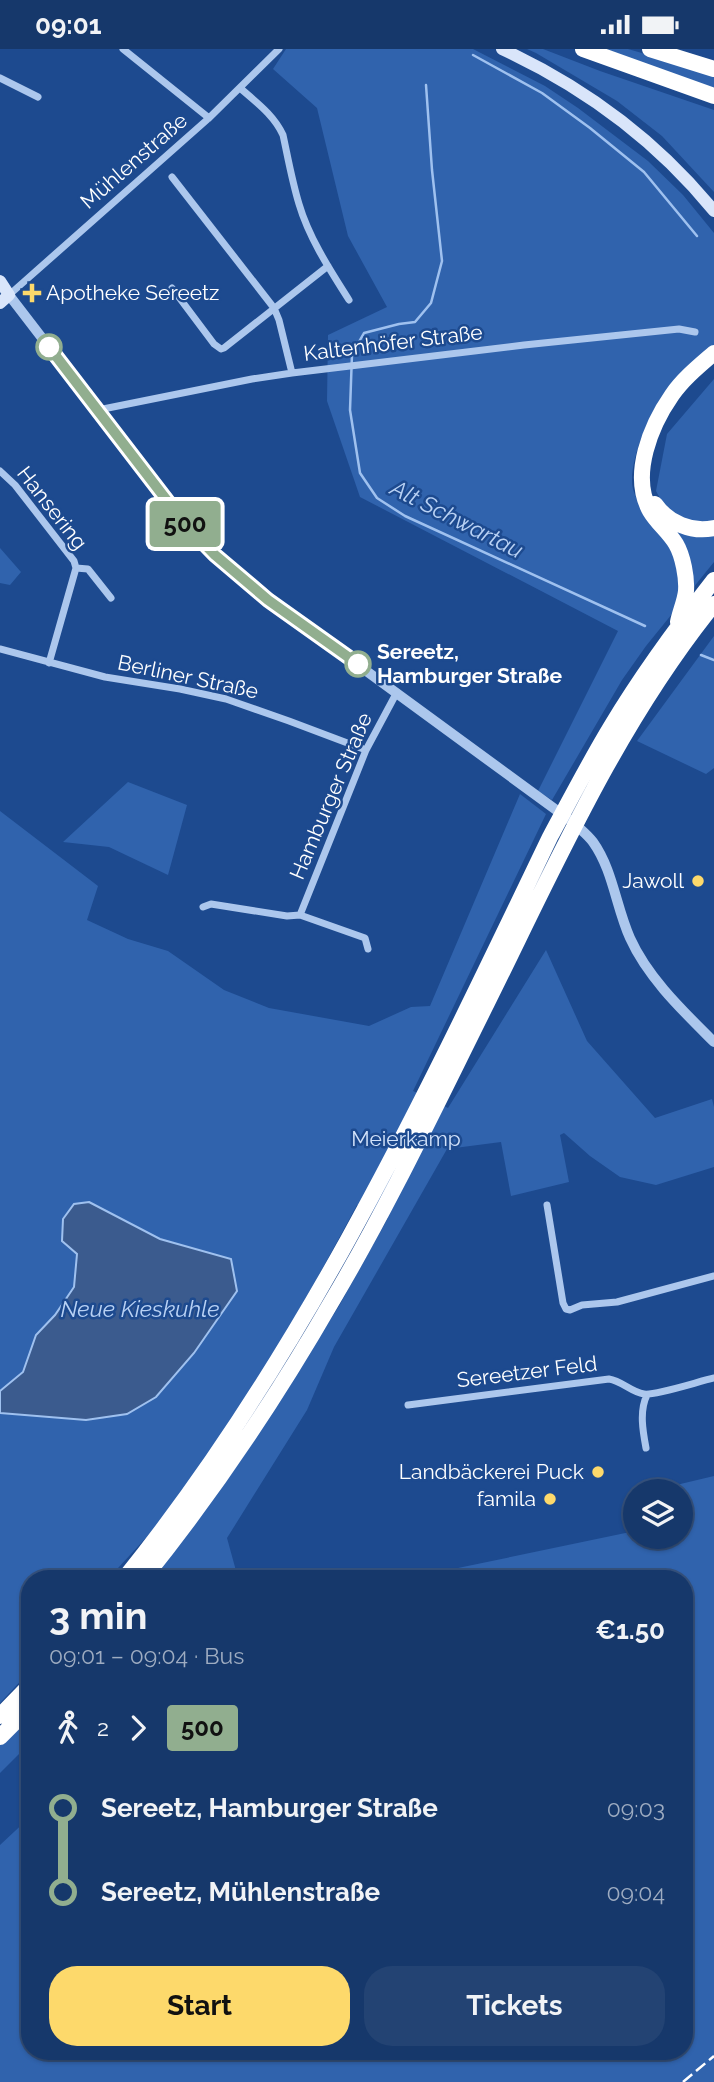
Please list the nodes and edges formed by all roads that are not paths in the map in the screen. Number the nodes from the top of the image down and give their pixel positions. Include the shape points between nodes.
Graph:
1 (123, 49) edge
2 (279, 49) edge
3 (502, 49) edge
4 (583, 49) edge
5 (650, 49) edge
6 (714, 69) edge
7 (0, 79) edge
8 (240, 88) junction
9 (714, 96) edge
10 (38, 97) dead end
11 (209, 118) junction
12 (172, 177) dead end
13 (714, 211) edge
14 (328, 266) junction
15 (0, 281) edge
16 (172, 288) dead end
17 (5, 299) edge
18 (349, 300) dead end
19 (274, 308) junction
20 (695, 332) dead end
21 (714, 353) edge
22 (714, 361) edge
23 (292, 373) junction
24 (98, 410) junction
25 (0, 471) edge
26 (714, 528) edge
27 (76, 568) junction
28 (714, 580) edge
29 (111, 597) dead end
30 (714, 604) edge
31 (676, 630) junction
32 (0, 649) edge
33 (49, 663) junction
34 (397, 692) junction
35 (366, 750) junction
36 (556, 842) junction
37 (203, 907) dead end
38 (300, 915) junction
39 (368, 949) dead end
40 (714, 1042) edge
41 (547, 1205) dead end
42 (714, 1276) edge
43 (714, 1378) edge
44 (647, 1395) junction
45 (264, 1399) junction
46 (408, 1405) dead end
47 (646, 1448) dead end
48 (131, 1570) edge
49 (151, 1570) edge
50 (21, 1694) edge
51 (0, 1716) edge
52 (21, 1716) edge
53 (0, 1737) edge

1 - 11 street
2 - 8 street, Mühlenstraße
3 - 13 main road via 575,89 621,121 656,149
4 - 9 highway
5 - 6 highway
7 - 10 street
8 - 11 street, Mühlenstraße
8 - 14 street via 279,125 299,205
11 - 17 street, Mühlenstraße
12 - 19 street
14 - 18 street
14 - 19 street
15 - 17 main road
16 - 19 street via 221,349
17 - 24 street
19 - 23 street
20 - 23 street, Kaltenhöfer Straße via 679,329
21 - 31 highway via 674,393 659,417 642,478 650,511 677,545 683,565 686,591
22 - 26 highway via 679,397 665,419 649,479 650,494 668,518 702,530
23 - 24 street, Kaltenhöfer Straße
24 - 34 street via 185,524 215,555 268,600
25 - 27 street, Hansering
27 - 29 street, Hansering via 88,569
27 - 33 street, Hansering
28 - 31 highway
30 - 36 highway via 669,662 581,812
31 - 36 highway via 612,724 572,796
32 - 33 street, Berliner Straße
33 - 35 street, Berliner Straße via 226,699
34 - 35 street, Hamburger Straße
34 - 40 street via 593,841 644,963
35 - 38 street, Hamburger Straße
36 - 45 highway
37 - 38 street via 211,904
38 - 39 street via 365,938
41 - 42 street via 566,1309 617,1302
43 - 44 street
44 - 46 street, Sereetzer Feld via 609,1379
44 - 47 street via 643,1403
45 - 48 highway
45 - 49 highway via 227,1469
50 - 51 highway
52 - 53 highway

